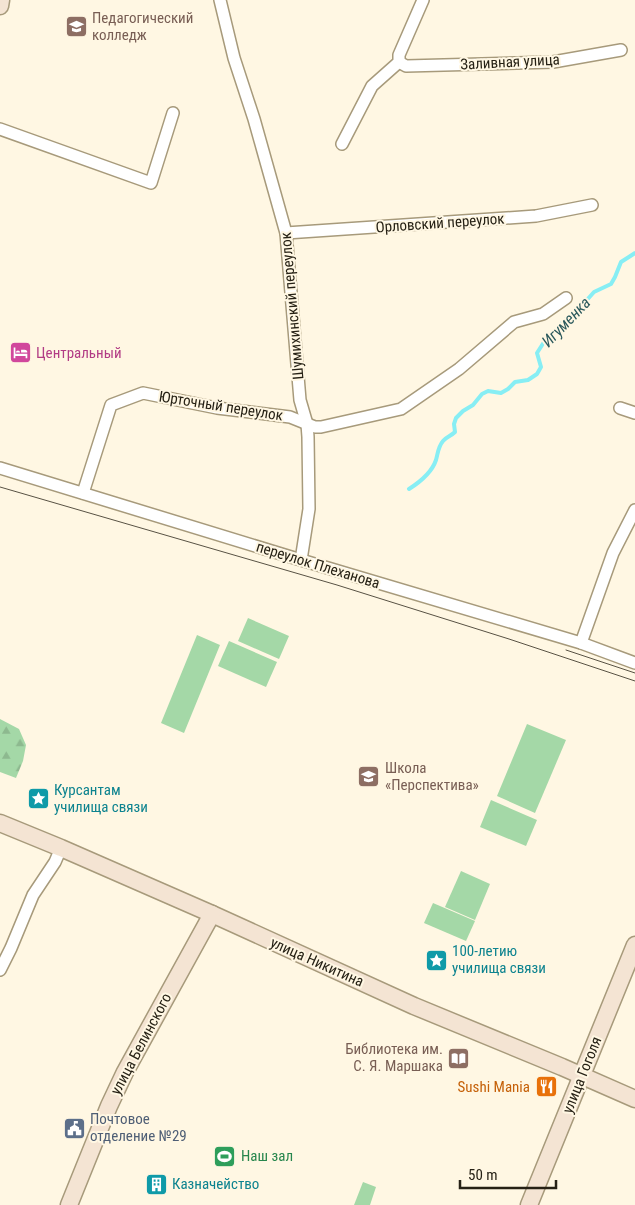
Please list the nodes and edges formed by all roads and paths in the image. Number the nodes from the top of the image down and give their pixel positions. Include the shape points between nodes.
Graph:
1 (1, 0) edge
2 (220, 0) edge
3 (423, 0) edge
4 (0, 6) edge
5 (621, 50) dead end
6 (399, 62) junction
7 (173, 113) dead end
8 (0, 129) edge
9 (342, 144) dead end
10 (592, 205) dead end
11 (286, 233) junction
12 (566, 298) dead end
13 (620, 408) dead end
14 (635, 413) edge
15 (306, 424) junction
16 (0, 468) edge
17 (83, 493) junction
18 (635, 510) edge
19 (301, 560) junction
20 (582, 644) junction
21 (635, 663) edge
22 (0, 823) edge
23 (61, 848) junction
24 (212, 914) junction
25 (635, 946) edge
26 (0, 970) edge
27 (582, 1076) junction
28 (635, 1099) edge
29 (69, 1205) edge
30 (529, 1205) edge

1 - 4 street
2 - 11 street, Шумихинский переулок
3 - 6 street
5 - 6 street, Заливная улица via 553,62 406,66
6 - 9 street via 372,86
7 - 8 street via 151,183
10 - 11 street, Орловский переулок via 536,216
11 - 15 street, Шумихинский переулок via 300,400
12 - 15 street, Юрточный переулок via 542,314 514,322 458,369 401,409 321,428
13 - 14 street
15 - 17 street, Юрточный переулок via 290,417 217,408 143,393 111,406
15 - 19 street, Шумихинский переулок via 309,509
16 - 17 street, переулок Плеханова
17 - 19 street, переулок Плеханова
18 - 20 street via 613,553
19 - 20 street, переулок Плеханова
20 - 21 street, переулок Плеханова
22 - 23 street, улица Никитина
23 - 24 street, улица Никитина
23 - 26 street via 33,895
24 - 27 street, улица Никитина via 414,1006
24 - 29 street, улица Белинского via 108,1106
25 - 27 street, улица Гоголя
27 - 28 street, улица Никитина
27 - 30 street, улица Гоголя

